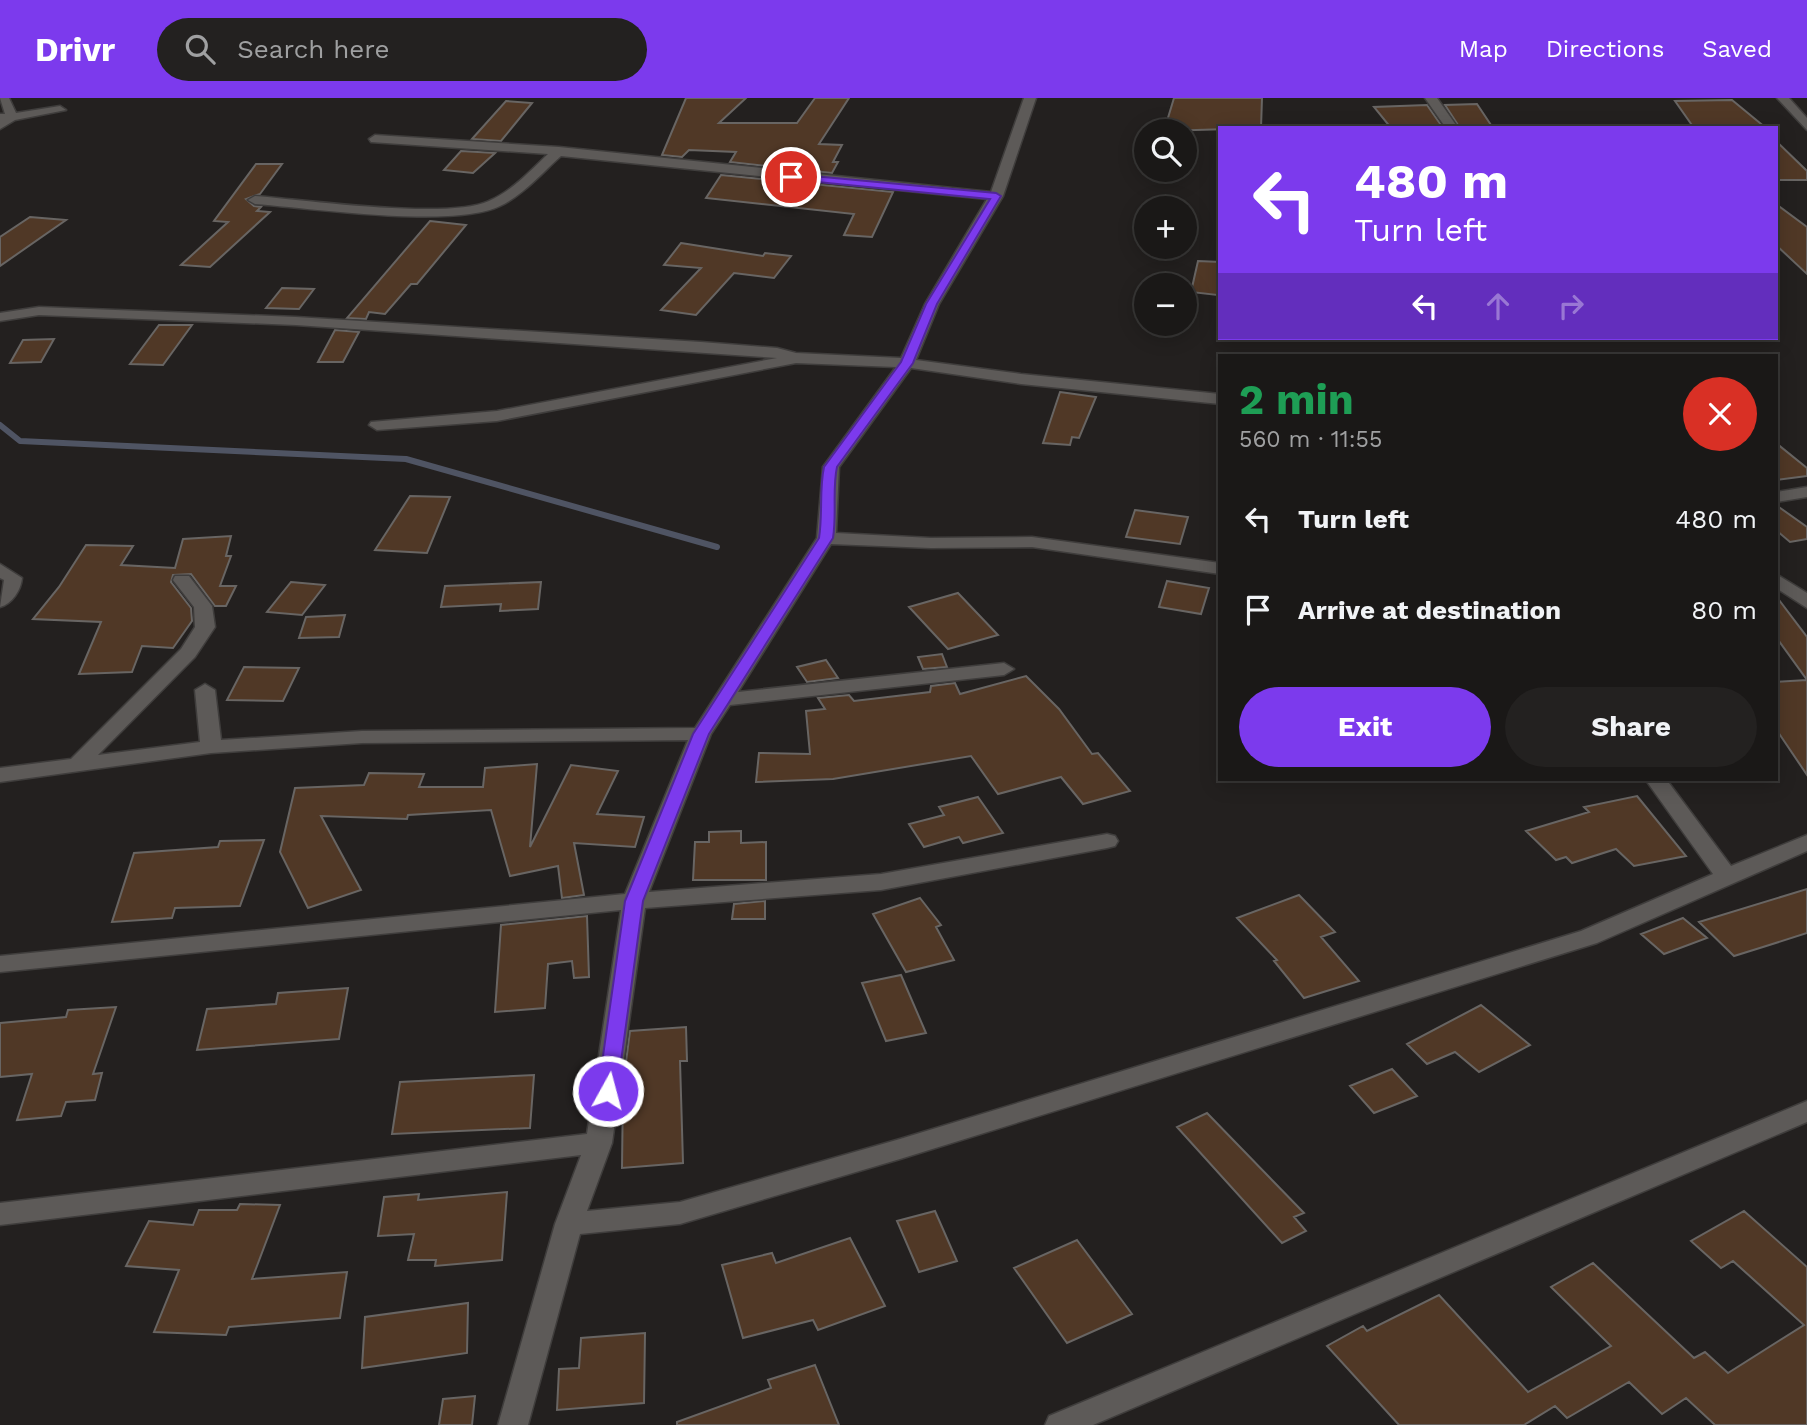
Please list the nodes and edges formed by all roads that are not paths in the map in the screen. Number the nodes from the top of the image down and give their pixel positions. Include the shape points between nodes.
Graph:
1 (3, 98) edge
2 (1030, 98) edge
3 (1431, 98) edge
4 (1783, 98) edge
5 (60, 110) dead end
6 (6, 118) edge
7 (0, 125) edge
8 (1451, 126) edge
9 (1807, 126) edge
10 (375, 139) dead end
11 (559, 151) junction
12 (996, 196) junction
13 (255, 200) dead end
14 (0, 317) edge
15 (795, 358) junction
16 (907, 363) junction
17 (1218, 399) edge
18 (377, 425) dead end
19 (1807, 492) edge
20 (1778, 497) edge
21 (826, 538) junction
22 (1218, 569) edge
23 (0, 570) edge
24 (182, 580) dead end
25 (1778, 580) edge
26 (1778, 598) edge
27 (1804, 600) edge
28 (0, 601) edge
29 (1004, 668) dead end
30 (205, 690) dead end
31 (725, 699) junction
32 (701, 734) junction
33 (211, 747) junction
34 (76, 765) junction
35 (0, 775) edge
36 (1657, 781) edge
37 (1107, 841) dead end
38 (1807, 842) edge
39 (1726, 875) junction
40 (634, 901) junction
41 (0, 964) edge
42 (1807, 1111) edge
43 (600, 1143) junction
44 (0, 1214) edge
45 (569, 1224) junction
46 (513, 1425) edge
47 (1060, 1425) edge

1 - 6 street
2 - 12 street
3 - 8 street
4 - 9 street
5 - 6 street
6 - 7 street
10 - 11 street
11 - 12 street
11 - 13 street via 509,195 477,209 436,211
12 - 16 street via 932,304
14 - 15 street via 39,311 296,321 701,347
15 - 16 street
15 - 18 street via 497,416
16 - 17 street
16 - 21 street via 831,467
19 - 20 street
21 - 22 street via 1032,542
21 - 31 street
23 - 28 street via 13,578 12,587
24 - 34 street via 203,606 205,627 188,653
25 - 27 street
26 - 27 street
29 - 31 street
30 - 33 street
31 - 32 street
32 - 33 street via 362,737
32 - 40 street
33 - 34 street
34 - 35 street
36 - 39 street
37 - 40 street via 881,882
38 - 39 street
39 - 45 street via 1589,937 900,1149 680,1213
40 - 41 street
40 - 43 street
42 - 47 street
43 - 44 street
43 - 45 street
45 - 46 street

